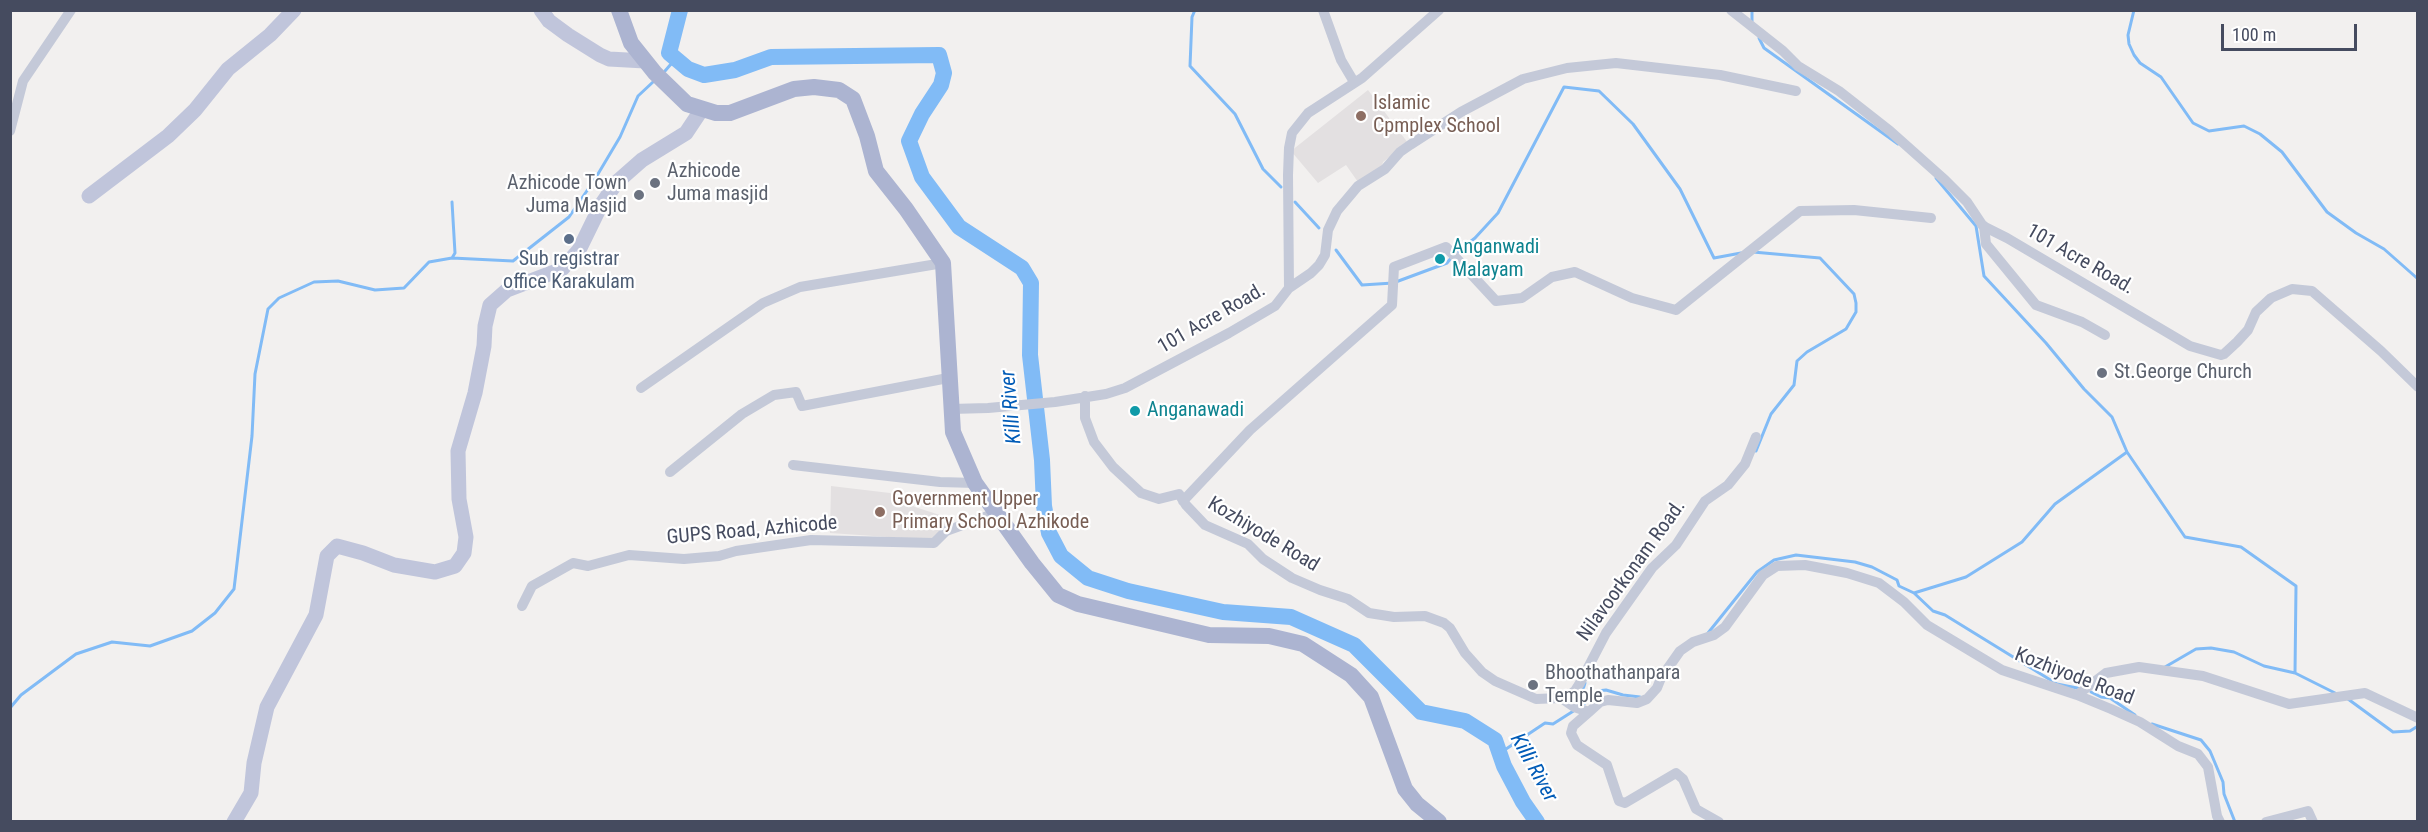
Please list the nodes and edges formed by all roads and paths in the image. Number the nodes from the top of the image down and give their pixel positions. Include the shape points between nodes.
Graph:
1 (71, 10) edge
2 (294, 10) edge
3 (541, 10) edge
4 (619, 10) edge
5 (1323, 10) edge
6 (1438, 10) edge
7 (1731, 10) edge
8 (1427, 15) edge
9 (645, 61) junction
10 (1354, 82) junction
11 (1796, 91) dead end
12 (702, 109) junction
13 (10, 131) edge
14 (89, 196) dead end
15 (1931, 218) dead end
16 (1984, 229) junction
17 (943, 263) junction
18 (1289, 288) junction
19 (2105, 335) dead end
20 (948, 378) junction
21 (2418, 387) edge
22 (641, 388) dead end
23 (1085, 396) junction
24 (951, 409) junction
25 (1756, 437) dead end
26 (794, 465) dead end
27 (670, 472) dead end
28 (975, 483) junction
29 (1184, 501) junction
30 (996, 513) junction
31 (522, 606) dead end
32 (2077, 695) junction
33 (1562, 699) junction
34 (1581, 709) junction
35 (2418, 718) edge
36 (234, 822) edge
37 (1439, 822) edge
38 (1719, 822) edge
39 (2220, 822) edge
40 (2266, 822) edge
41 (2313, 822) edge

1 - 13 street via 23,81
2 - 14 street via 228,69 168,136
3 - 9 street via 549,21 600,55
4 - 9 main road via 631,43
5 - 10 street via 1341,60
6 - 8 street, 101 Acre Road.
7 - 16 street, 101 Acre Road. via 1798,66 1890,131 1967,202
8 - 10 street, 101 Acre Road.
9 - 12 main road via 687,104
10 - 18 street, 101 Acre Road. via 1308,113 1293,133 1288,175
11 - 18 street via 1720,75 1616,63 1567,68 1523,80 1461,112 1400,152 1385,169 1358,186 1337,211 1319,265
12 - 17 main road via 730,113 794,89 828,88 848,94 858,108 876,171
12 - 36 street via 686,133 642,160 617,182 579,250 562,269 507,290 490,305 476,393 458,451 464,553 455,566 435,572 394,565 337,546 327,556 316,615 267,707 251,793
15 - 29 street via 1854,210 1800,211 1676,310 1632,298 1575,272 1552,277 1522,298 1496,301 1446,247 1394,267 1392,305 1250,430
16 - 19 street via 1986,244 2036,305
16 - 21 street, 101 Acre Road. via 2007,238 2190,346 2221,355 2248,330 2256,312 2271,298 2292,289 2312,291
17 - 20 main road
17 - 22 street via 801,287 763,303
18 - 23 street, 101 Acre Road. via 1275,306 1162,370 1125,388
20 - 24 main road
20 - 27 street via 802,406 796,392 774,395 742,414
23 - 24 street, 101 Acre Road. via 1055,402
23 - 29 street, Kozhiyode Road via 1085,418 1090,432 1113,467 1149,497 1161,499 1178,494
24 - 28 main road via 953,432
25 - 33 street, Nilavoorkonam Road. via 1745,464 1728,485 1705,501 1676,545 1652,568 1606,633 1575,691
26 - 28 street
28 - 30 main road
29 - 33 street, Kozhiyode Road via 1203,523 1248,544 1292,578 1348,599 1369,613 1425,616 1444,623 1474,663 1496,681 1536,699
30 - 31 street, GUPS Road, Azhicode via 946,531 934,543 811,540 696,558 629,555 588,566 573,563 532,586
30 - 37 main road via 1058,595 1078,604 1209,635 1285,638 1351,675 1371,697 1405,789
32 - 34 street, Kozhiyode Road via 2002,670 1927,625 1879,583 1839,571 1783,565 1757,581 1725,627 1680,651 1647,699 1636,703 1608,700
32 - 35 street via 2106,673 2139,667 2203,676 2289,704 2365,693
32 - 39 street, Kozhiyode Road via 2140,722 2198,754 2208,767
33 - 34 street
34 - 38 street via 1571,733 1577,744 1607,765 1619,801 1624,803 1676,773 1683,779 1696,809
40 - 41 street via 2308,811

